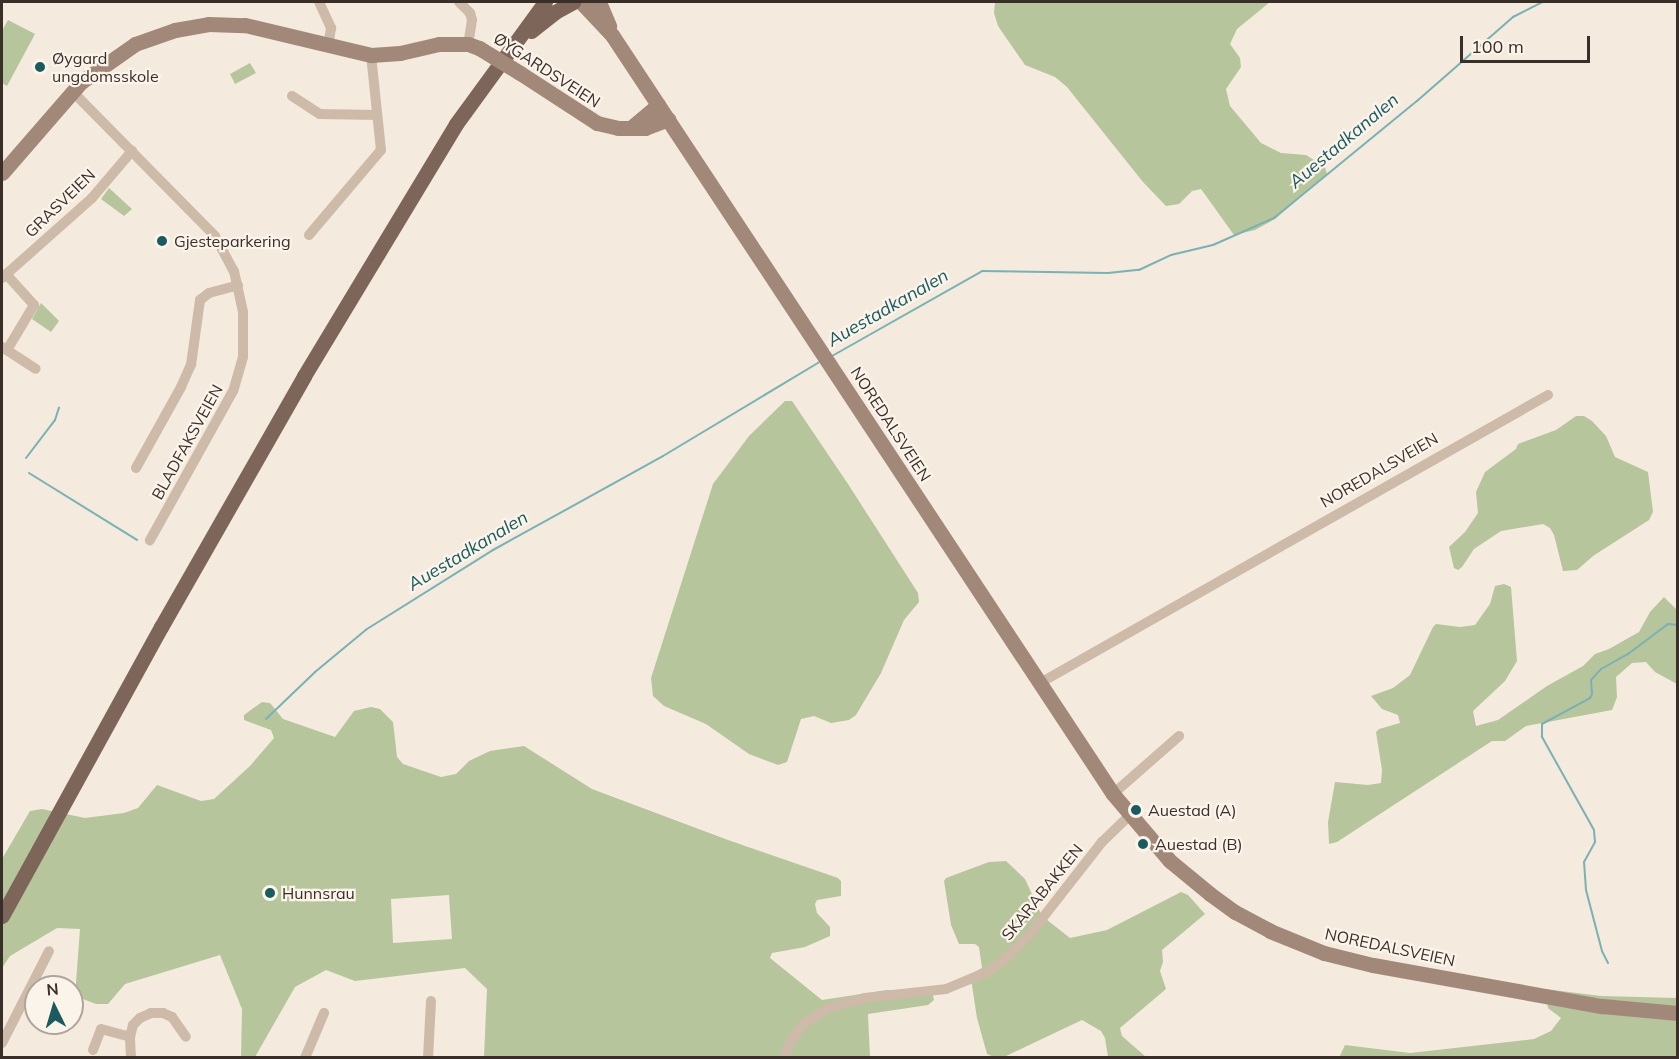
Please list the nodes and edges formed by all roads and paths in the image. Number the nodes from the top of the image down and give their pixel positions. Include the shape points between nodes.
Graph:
1 (319, 2) edge
2 (459, 2) edge
3 (545, 2) edge
4 (573, 2) edge
5 (581, 2) edge
6 (599, 2) edge
7 (612, 34) junction
8 (328, 46) junction
9 (473, 46) junction
10 (510, 48) junction
11 (371, 55) junction
12 (72, 91) junction
13 (292, 96) dead end
14 (658, 105) junction
15 (377, 115) junction
16 (668, 119) junction
17 (633, 126) junction
18 (132, 151) junction
19 (2, 173) edge
20 (309, 235) dead end
21 (4, 276) edge
22 (238, 285) junction
23 (4, 349) edge
24 (36, 369) dead end
25 (1548, 394) dead end
26 (136, 468) dead end
27 (150, 540) dead end
28 (1040, 683) junction
29 (1179, 736) dead end
30 (1113, 794) junction
31 (1129, 816) junction
32 (2, 916) edge
33 (49, 951) dead end
34 (431, 1001) dead end
35 (324, 1012) dead end
36 (1677, 1013) edge
37 (130, 1037) junction
38 (186, 1037) dead end
39 (2, 1043) edge
40 (93, 1050) dead end
41 (131, 1058) edge
42 (305, 1058) edge
43 (428, 1058) edge
44 (784, 1058) edge

1 - 8 street via 331,28
2 - 9 street via 470,13
3 - 10 main road
4 - 10 main road via 547,17
5 - 7 main road, NOREDALSVEIEN
6 - 7 main road, NOREDALSVEIEN
7 - 14 main road, NOREDALSVEIEN
8 - 11 main road, ØYGARDSVEIEN
8 - 12 main road, ØYGARDSVEIEN via 245,25 187,27 135,44
9 - 11 main road, ØYGARDSVEIEN via 439,44
9 - 17 main road, ØYGARDSVEIEN, bridge via 597,123 618,128
10 - 32 main road via 456,124 304,376
11 - 15 street
12 - 18 street, BLADFAKSVEIEN
12 - 19 main road, ØYGARDSVEIEN
13 - 15 street via 320,114
14 - 16 main road, NOREDALSVEIEN
14 - 17 main road
15 - 20 street via 381,150
16 - 17 main road, ØYGARDSVEIEN via 645,128
16 - 28 main road, NOREDALSVEIEN
18 - 21 street, GRASVEIEN via 92,198
18 - 22 street, BLADFAKSVEIEN via 205,223 226,254
21 - 23 street via 34,305
22 - 26 street, BLADFAKSVEIEN via 209,293 200,300 191,365
22 - 27 street, BLADFAKSVEIEN via 244,340 237,382
23 - 24 street
25 - 28 street, NOREDALSVEIEN
28 - 30 main road, NOREDALSVEIEN
29 - 30 street
30 - 31 main road, NOREDALSVEIEN
31 - 36 main road, NOREDALSVEIEN via 1170,861 1210,894 1270,931 1324,953 1591,1004
31 - 44 street, SKARABAKKEN via 1109,834 1030,934 1004,960 976,978 946,989 865,998 828,1008 802,1025
33 - 39 street
34 - 43 street
35 - 42 street
37 - 38 street via 133,1025 151,1013 163,1013 179,1023
37 - 40 street via 100,1029
37 - 41 street

